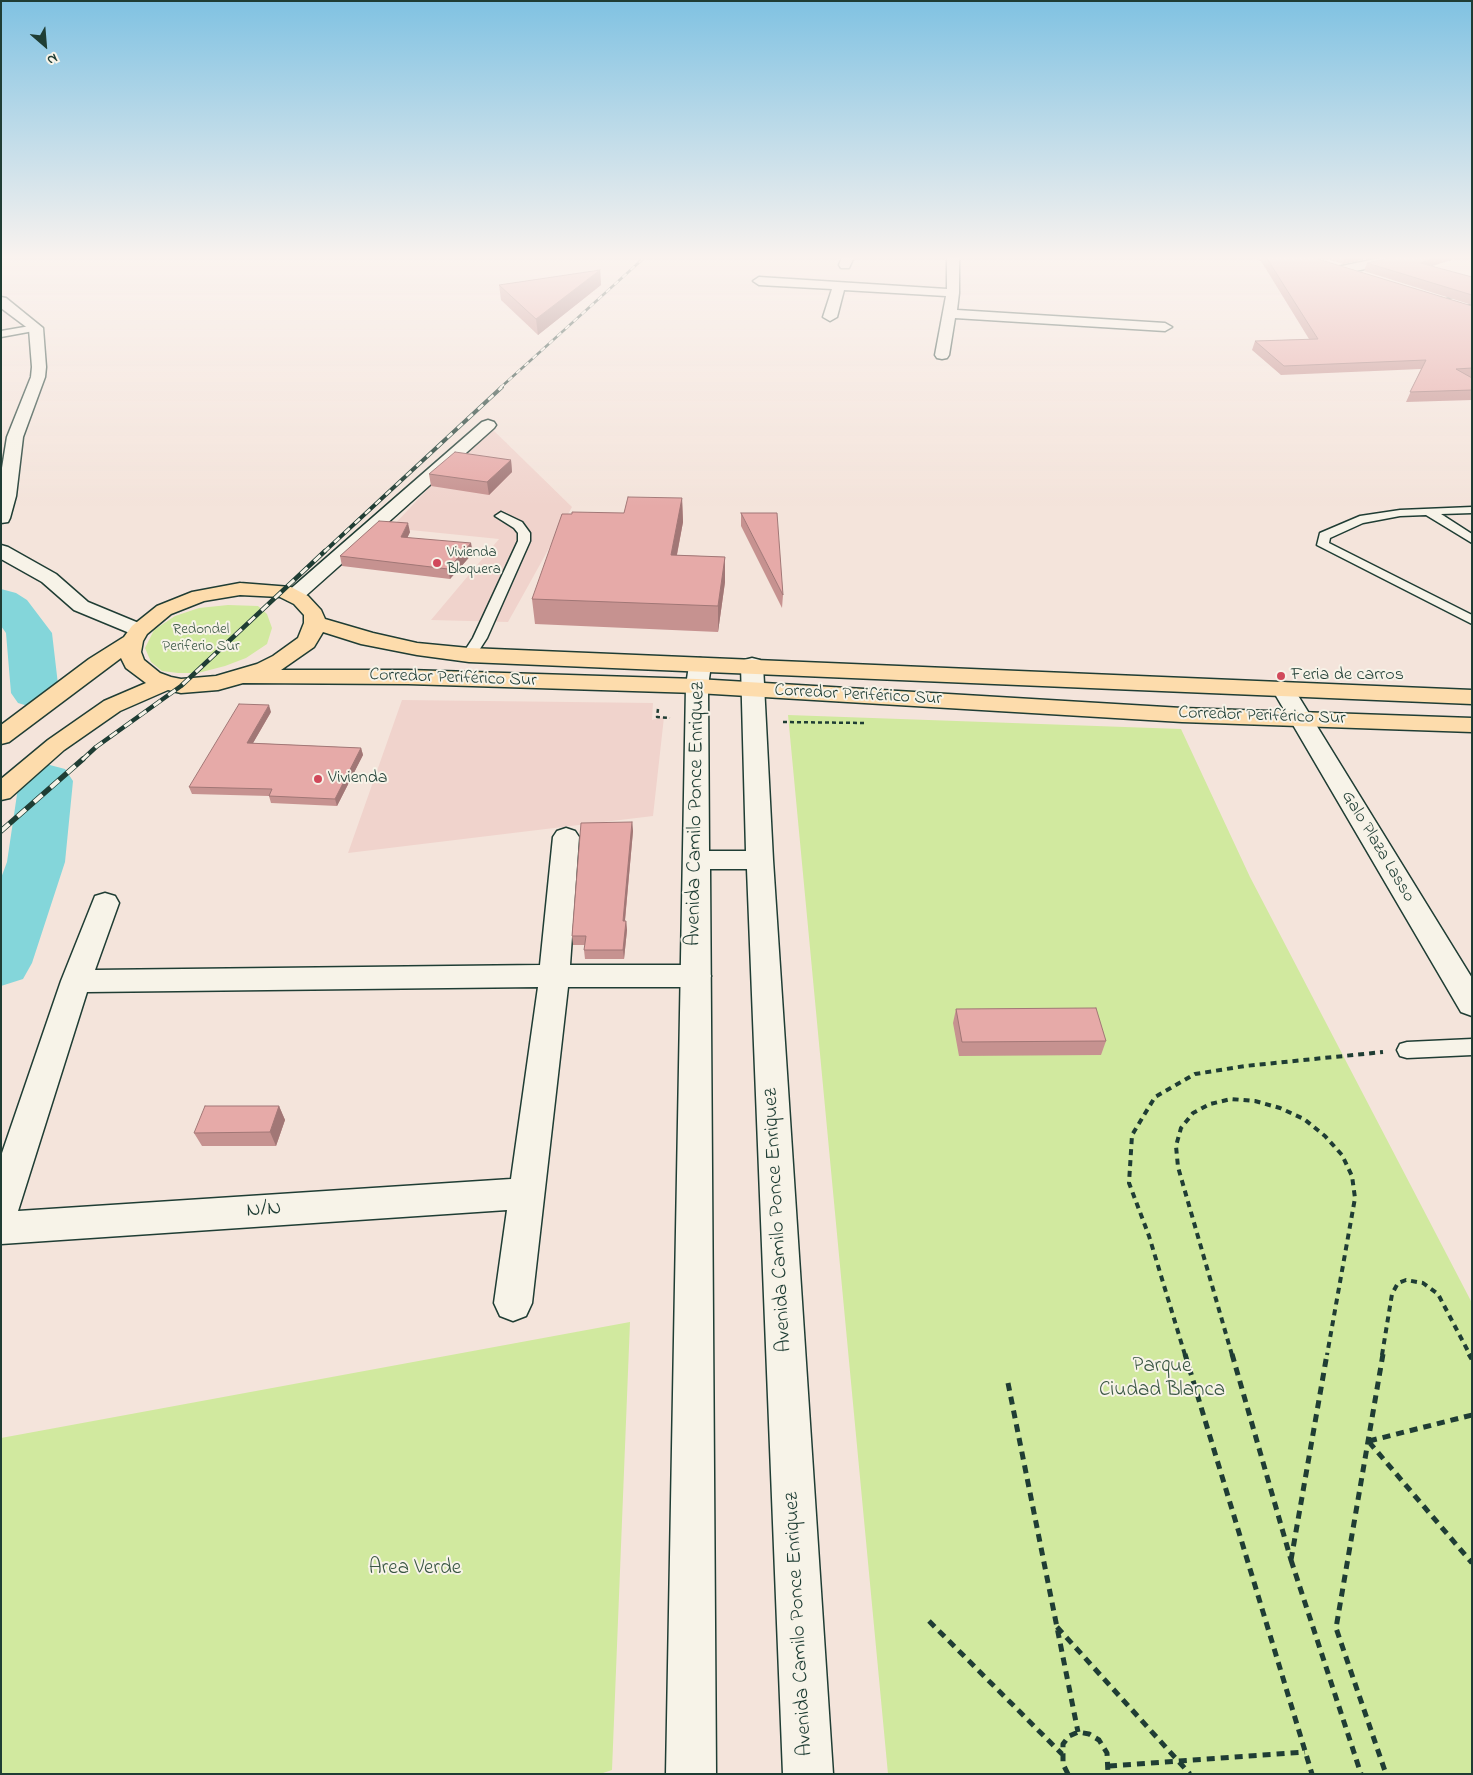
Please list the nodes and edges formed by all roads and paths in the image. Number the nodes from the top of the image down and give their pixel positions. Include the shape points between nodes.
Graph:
1 (37, 340) edge
2 (945, 340) edge
3 (942, 356) dead end
4 (488, 425) dead end
5 (4, 497) edge
6 (1472, 510) edge
7 (1428, 511) junction
8 (501, 516) dead end
9 (1, 518) edge
10 (1469, 536) edge
11 (1, 551) edge
12 (294, 596) junction
13 (1472, 620) edge
14 (315, 623) junction
15 (135, 636) junction
16 (469, 655) junction
17 (698, 675) junction
18 (243, 676) junction
19 (753, 677) junction
20 (166, 683) junction
21 (1283, 689) junction
22 (1472, 697) edge
23 (1299, 718) junction
24 (1472, 725) edge
25 (1, 737) edge
26 (1, 792) edge
27 (566, 838) dead end
28 (696, 860) junction
29 (760, 860) junction
30 (104, 903) dead end
31 (554, 976) junction
32 (696, 976) junction
33 (76, 982) junction
34 (1472, 1004) edge
35 (1472, 1046) edge
36 (1407, 1050) joint
37 (527, 1193) junction
38 (1, 1209) edge
39 (1, 1228) edge
40 (513, 1303) dead end
41 (1472, 1359) edge
42 (1008, 1383) dead end
43 (1472, 1415) edge
44 (1369, 1441) junction
45 (1291, 1560) junction
46 (1472, 1563) edge
47 (928, 1621) dead end
48 (1056, 1627) junction
49 (1078, 1732) junction
50 (1306, 1752) junction
51 (1062, 1754) junction
52 (1178, 1761) junction
53 (1109, 1766) junction
54 (1066, 1773) edge
55 (691, 1774) edge
56 (808, 1774) edge
57 (1108, 1774) edge
58 (1190, 1774) edge
59 (1312, 1774) edge
60 (1361, 1774) edge
61 (1386, 1774) edge

1 - 5 street via 38,377 15,437
2 - 3 street
4 - 12 street
5 - 9 street
6 - 7 lane
7 - 10 lane
7 - 13 lane via 1360,520 1324,536 1323,545
8 - 16 lane via 518,526 524,533 524,541 480,638
11 - 15 street via 49,578 81,606
12 - 14 main road via 308,606 314,614
12 - 15 main road via 284,591 258,589 220,591 200,596 164,610
14 - 16 main road, Corredor Periférico Sur via 417,650
14 - 18 main road via 306,642 295,652 265,669
15 - 20 main road via 130,652 134,663 152,678
15 - 25 main road
16 - 17 main road, Corredor Periférico Sur
17 - 18 main road, Corredor Periférico Sur
17 - 19 main road, Corredor Periférico Sur
17 - 28 street, Avenida Camilo Ponce Enriquez
18 - 20 main road via 218,683 181,686
19 - 21 main road, Corredor Periférico Sur
19 - 23 main road, Corredor Periférico Sur via 1182,716
19 - 29 street, Avenida Camilo Ponce Enriquez
20 - 26 main road via 112,706 90,720
21 - 22 main road, Corredor Periférico Sur
21 - 23 street, Galo Plaza Lasso
23 - 24 main road, Corredor Periférico Sur
23 - 34 street, Galo Plaza Lasso
27 - 31 street
28 - 29 street
28 - 32 street, Avenida Camilo Ponce Enriquez
29 - 56 street, Avenida Camilo Ponce Enriquez
30 - 33 street
31 - 32 street
31 - 33 street
31 - 37 street
32 - 55 street, Avenida Camilo Ponce Enriquez
33 - 38 street
35 - 36 lane
36 - 50 path via 1195,1074 1155,1097 1132,1135 1129,1183 1152,1246
37 - 39 street, N/N
37 - 40 street
41 - 44 path via 1438,1294 1423,1283 1406,1280 1398,1283 1392,1294
42 - 48 path
43 - 44 path
44 - 46 path
44 - 61 path via 1336,1628
45 - 45 path via 1355,1198 1352,1176 1345,1162 1325,1136 1304,1119 1256,1100 1231,1099 1210,1104 1193,1113 1181,1128 1176,1146 1178,1167
45 - 60 path
47 - 51 path
48 - 49 path
48 - 52 path
49 - 51 path via 1063,1744
49 - 53 path via 1099,1740 1107,1753
50 - 52 path
50 - 59 path
51 - 54 path
52 - 53 path
52 - 58 path
53 - 57 path

